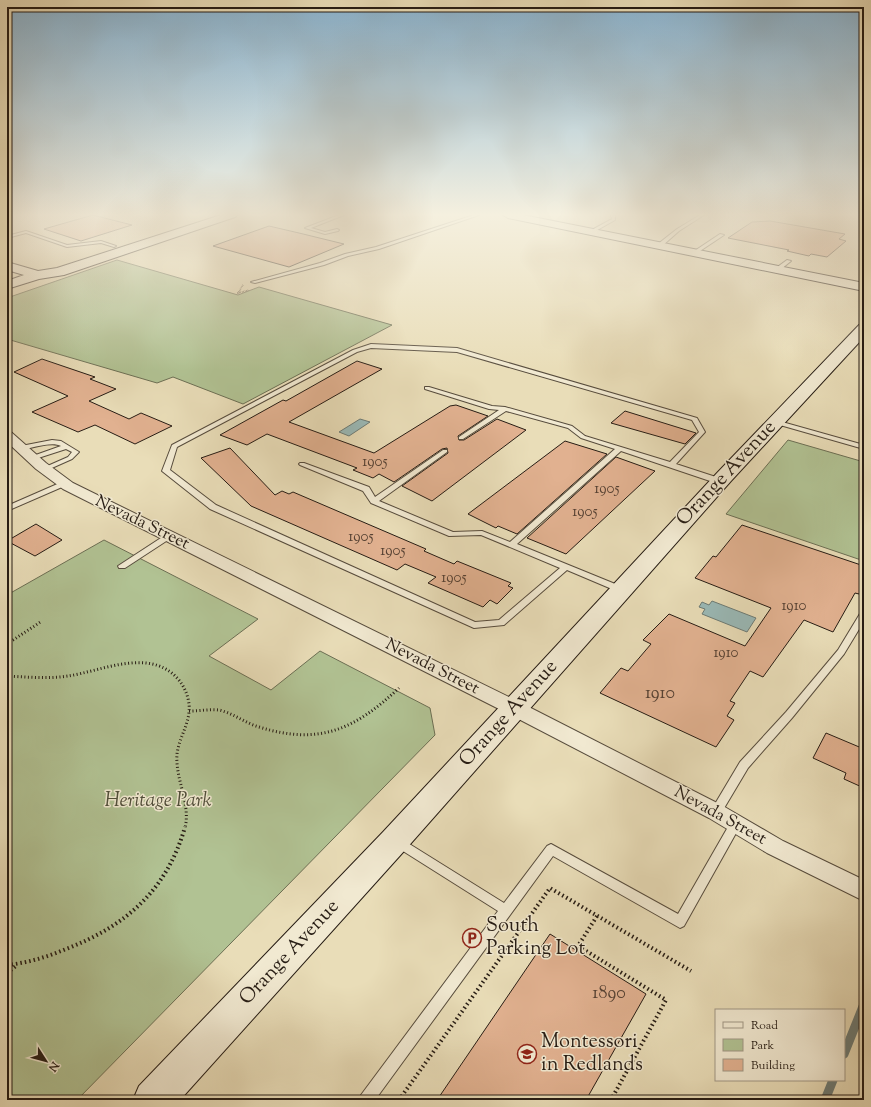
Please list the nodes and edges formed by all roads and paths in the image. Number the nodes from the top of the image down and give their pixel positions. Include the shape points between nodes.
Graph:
1 (9, 267) edge
2 (50, 267) edge
3 (75, 267) edge
4 (312, 267) edge
5 (767, 267) edge
6 (781, 267) edge
7 (778, 269) junction
8 (37, 275) junction
9 (252, 282) dead end
10 (7, 285) edge
11 (864, 287) edge
12 (864, 328) edge
13 (427, 388) dead end
14 (505, 409) junction
15 (775, 422) junction
16 (7, 435) edge
17 (461, 438) dead end
18 (66, 447) junction
19 (864, 447) edge
20 (619, 449) junction
21 (445, 451) dead end
22 (33, 458) junction
23 (302, 464) dead end
24 (671, 465) junction
25 (719, 481) junction
26 (65, 484) junction
27 (374, 501) junction
28 (7, 509) edge
29 (170, 536) junction
30 (511, 545) junction
31 (122, 566) dead end
32 (566, 568) junction
33 (622, 590) junction
34 (864, 614) edge
35 (42, 621) dead end
36 (7, 644) edge
37 (7, 676) edge
38 (400, 688) dead end
39 (514, 708) junction
40 (189, 711) junction
41 (716, 812) junction
42 (736, 823) junction
43 (394, 840) junction
44 (864, 891) edge
45 (506, 910) junction
46 (597, 916) junction
47 (17, 964) junction
48 (7, 965) edge
49 (691, 971) dead end
50 (7, 973) edge
51 (153, 1100) edge
52 (366, 1100) edge
53 (399, 1100) edge
54 (611, 1100) edge

1 - 8 street
2 - 8 street
3 - 8 street
4 - 9 lane
5 - 7 street
6 - 7 lane
7 - 11 street
8 - 10 street
12 - 15 street, Orange Avenue
13 - 14 lane via 491,408
14 - 17 lane
14 - 20 lane via 570,426 583,437
15 - 19 lane
15 - 25 street, Orange Avenue
16 - 22 street, Nevada Street
18 - 22 lane
18 - 22 lane via 59,442 52,442
18 - 22 lane via 76,452 75,454
20 - 24 lane
20 - 30 lane
21 - 27 lane
22 - 26 street, Nevada Street
23 - 27 lane via 366,489
24 - 25 lane
24 - 32 lane via 702,432 695,419 457,350 371,346 355,351 174,446 166,471 213,507 474,625 501,623
25 - 33 street, Orange Avenue
26 - 28 lane
26 - 29 street, Nevada Street
27 - 30 lane via 452,534 482,533
29 - 31 lane
29 - 39 street, Nevada Street
30 - 32 lane
32 - 33 lane
33 - 39 street, Orange Avenue
34 - 41 lane via 841,652 744,765
35 - 36 path
37 - 40 path via 48,678 126,664 148,664 164,669 176,677 185,688
38 - 40 path via 378,708 357,722 345,728 314,733 276,733 222,711
39 - 41 street, Nevada Street
39 - 43 street, Orange Avenue
40 - 47 path via 177,754 179,779 188,818 173,864 149,896 112,929 81,944
41 - 42 street, Nevada Street
42 - 44 street, Nevada Street
42 - 45 lane via 680,922 551,849
43 - 45 lane
43 - 51 street, Orange Avenue
45 - 52 lane
46 - 49 path
46 - 53 path via 550,888
46 - 54 path via 578,946 666,1000
47 - 48 path
47 - 50 path

